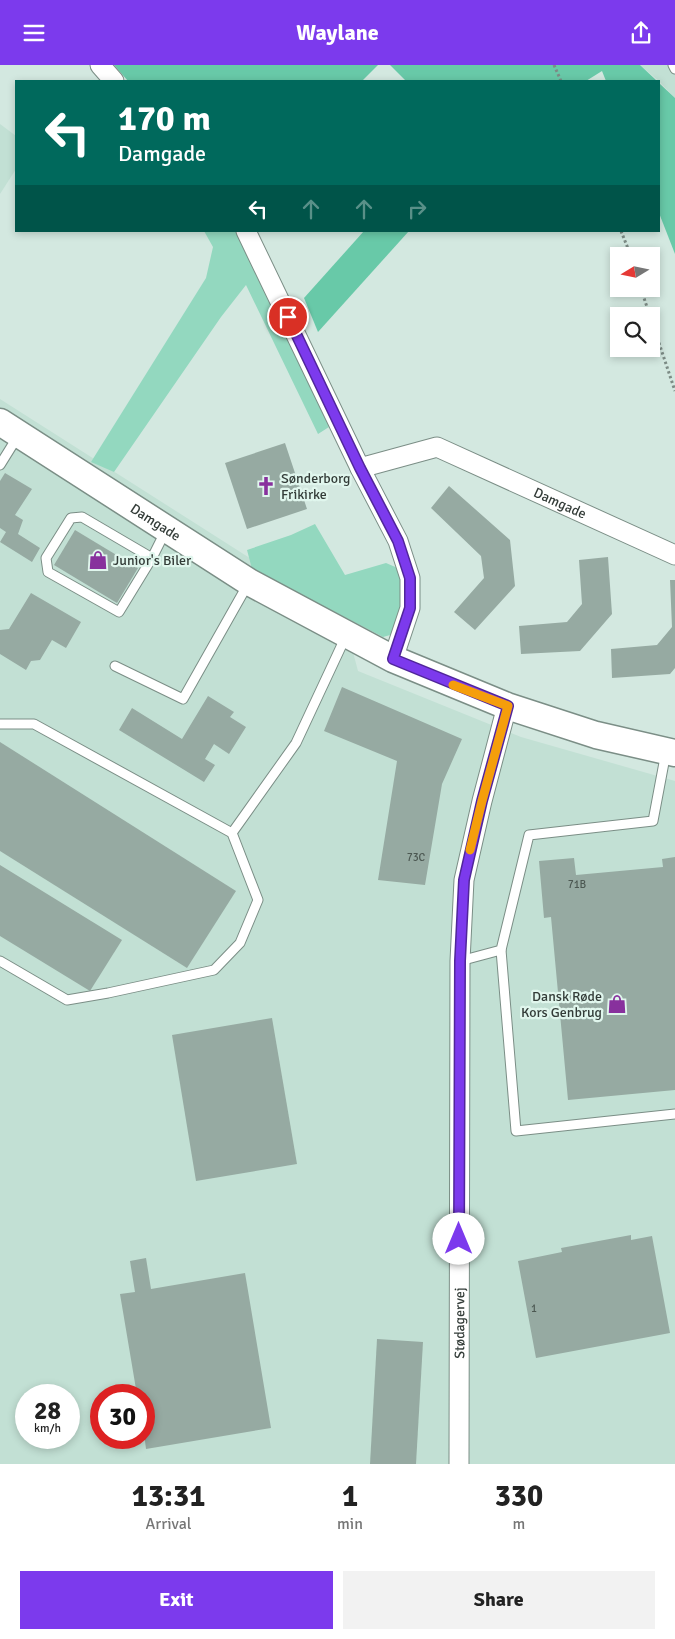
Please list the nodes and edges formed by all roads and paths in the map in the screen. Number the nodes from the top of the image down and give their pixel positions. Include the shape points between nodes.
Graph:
1 (100, 65) edge
2 (554, 65) edge
3 (673, 65) edge
4 (675, 69) edge
5 (113, 80) edge
6 (561, 80) edge
7 (246, 232) edge
8 (621, 232) edge
9 (627, 247) edge
10 (660, 345) edge
11 (675, 391) edge
12 (10, 428) edge
13 (0, 465) edge
14 (360, 468) junction
15 (166, 529) junction
16 (675, 555) edge
17 (152, 558) junction
18 (249, 582) junction
19 (347, 633) junction
20 (393, 659) junction
21 (115, 665) dead end
22 (508, 706) junction
23 (0, 724) edge
24 (671, 753) edge
25 (232, 833) junction
26 (501, 950) junction
27 (0, 961) edge
28 (460, 961) junction
29 (675, 1114) edge
30 (459, 1464) edge

1 - 5 street
2 - 6 path
3 - 4 lane
7 - 14 street
8 - 9 path
10 - 11 path
12 - 13 lane
12 - 15 street, Damgade
14 - 16 street, Damgade via 437,447
14 - 20 street via 398,541 410,578 410,608
15 - 17 lane
15 - 18 street, Damgade
17 - 17 lane via 82,517 71,518 46,558 48,572 119,612
18 - 19 street, Damgade
18 - 21 lane via 183,699
19 - 20 street, Damgade
19 - 25 lane via 296,743
20 - 22 street, Damgade
22 - 24 street, Damgade via 596,735
22 - 28 street, Stødagervej via 464,880
23 - 25 lane via 34,724
24 - 26 lane via 653,821 529,835
25 - 27 lane via 258,899 240,943 214,970 67,1000
26 - 28 lane
26 - 29 lane via 516,1131
28 - 30 street, Stødagervej

